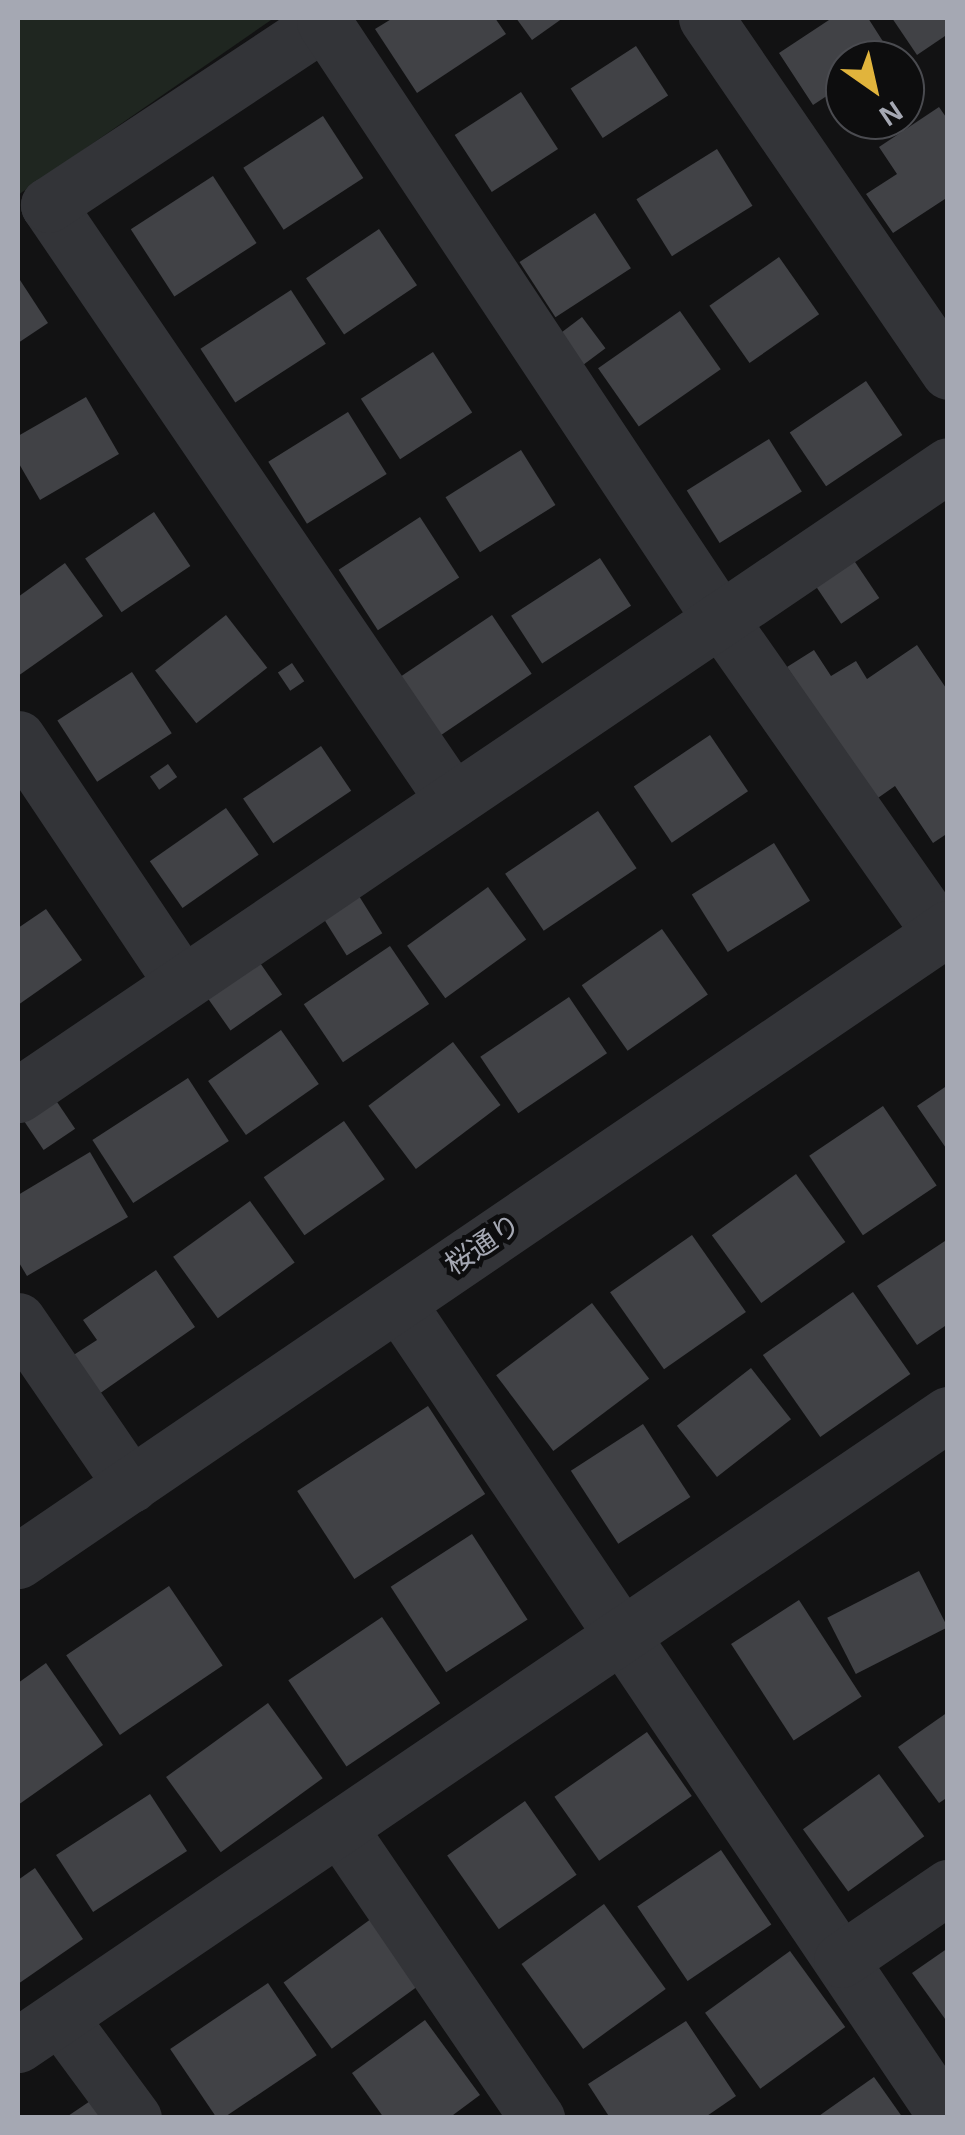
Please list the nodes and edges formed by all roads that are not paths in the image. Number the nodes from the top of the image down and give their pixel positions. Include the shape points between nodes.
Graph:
1 (706, 18) edge
2 (948, 372) edge
3 (948, 465) edge
4 (720, 620) junction
5 (18, 738) edge
6 (453, 800) junction
7 (944, 931) edge
8 (182, 983) junction
9 (18, 1095) edge
10 (398, 1303) junction
11 (18, 1320) edge
12 (948, 1414) edge
13 (131, 1484) junction
14 (18, 1561) edge
15 (624, 1635) junction
16 (340, 1828) junction
17 (948, 1887) edge
18 (841, 1960) junction
19 (39, 2032) edge
20 (134, 2118) edge
21 (537, 2118) edge
22 (946, 2118) edge

1 - 2 street
3 - 4 street
4 - 6 street
4 - 6 street via 324,22 48,205
4 - 7 street
5 - 8 street
6 - 8 street
7 - 10 street, 桜通り
8 - 9 street
10 - 13 street, 桜通り
10 - 15 street
11 - 13 street
12 - 15 street
13 - 14 street, 桜通り
15 - 16 street
15 - 18 street
16 - 19 street
16 - 21 street
17 - 18 street
18 - 22 street
19 - 20 street

